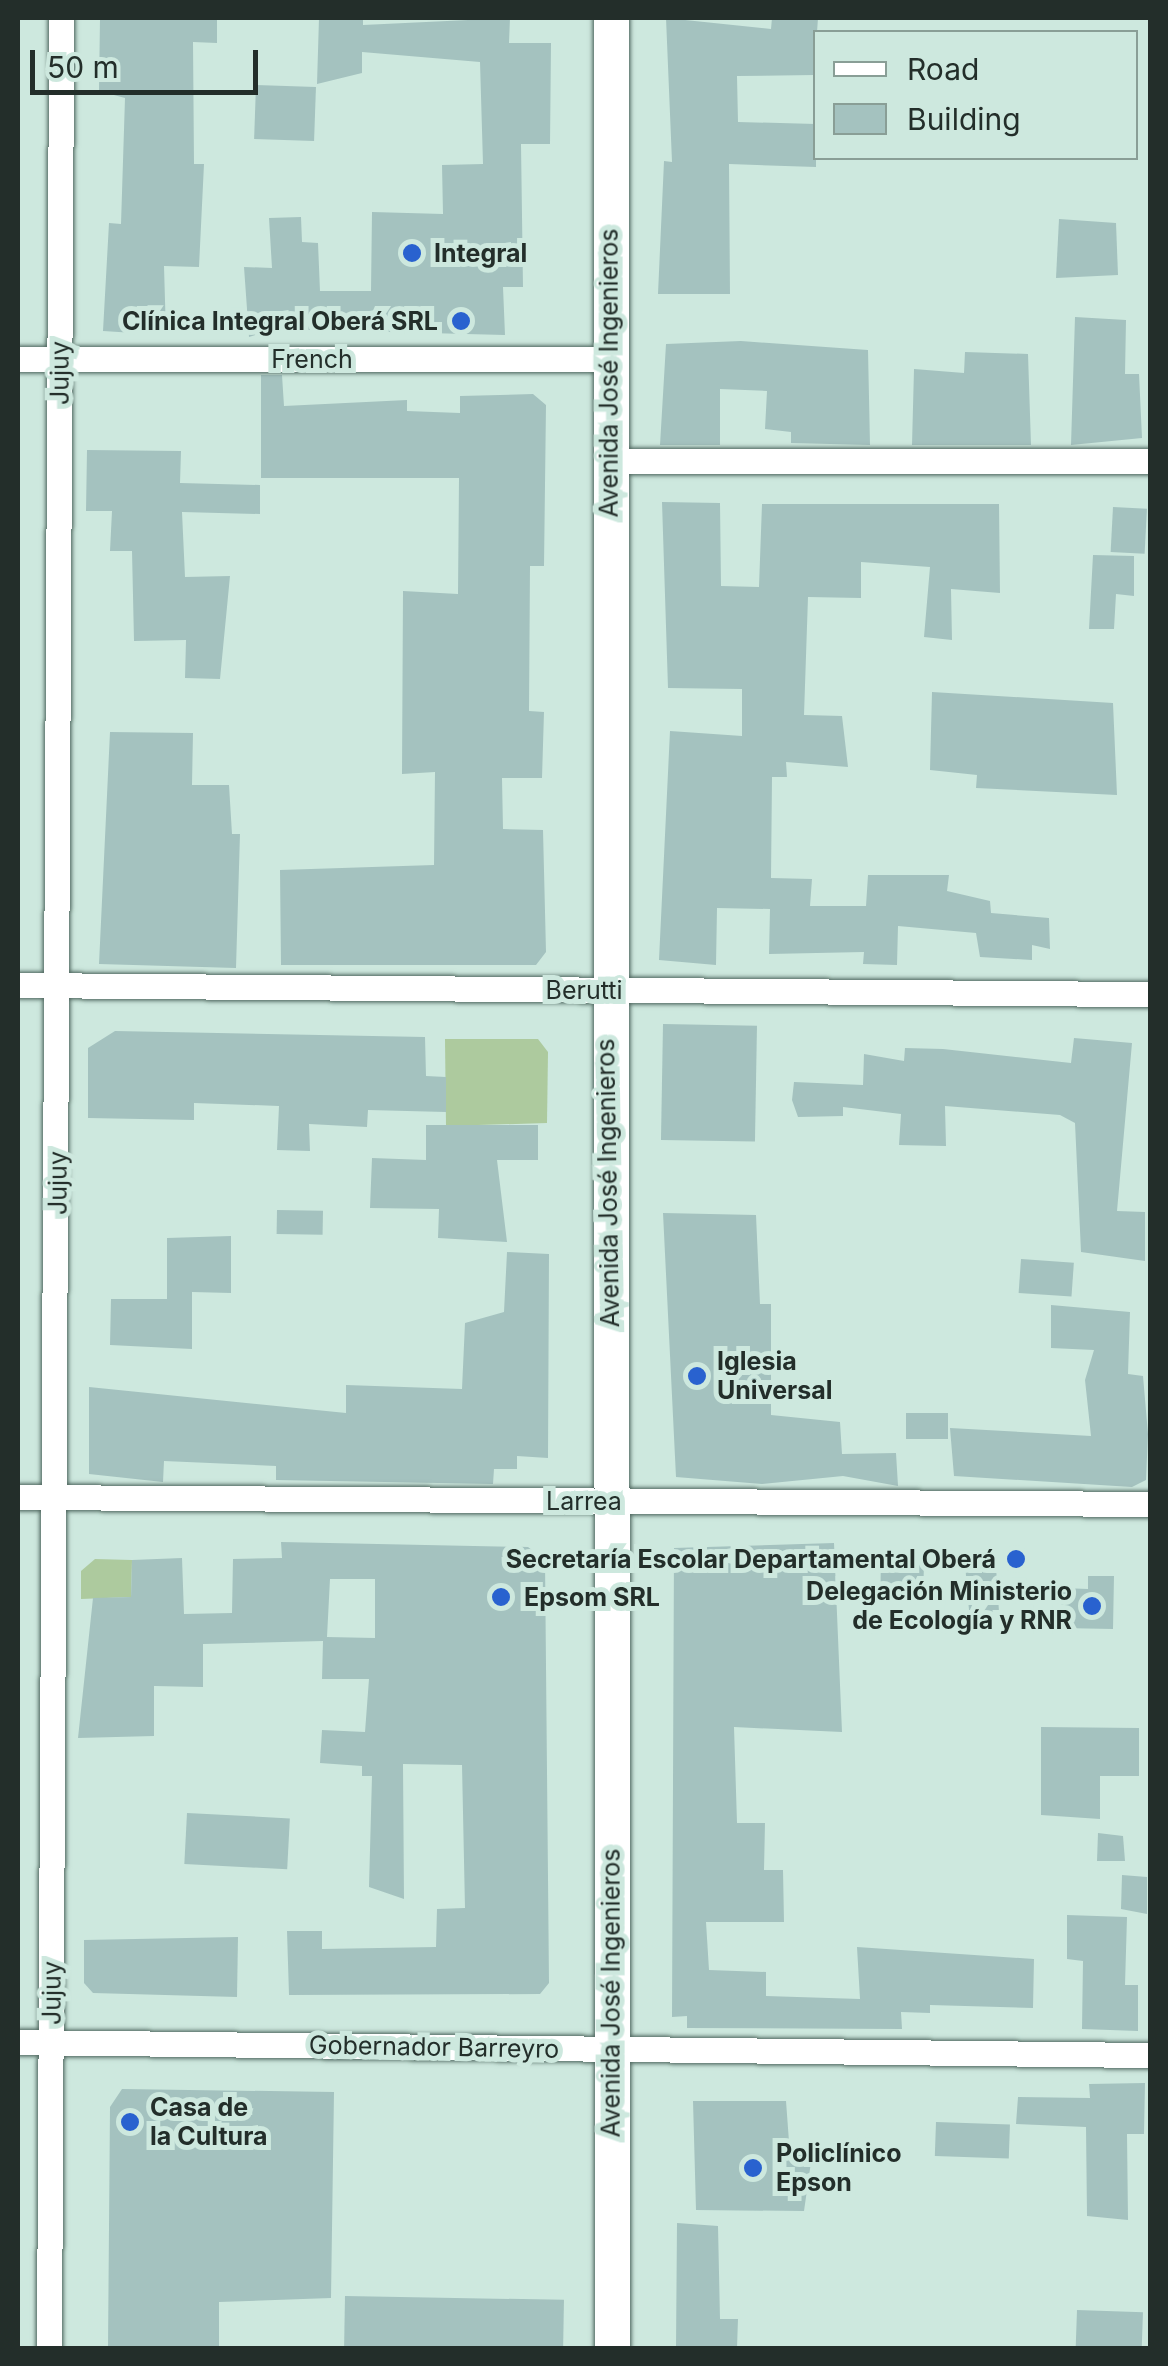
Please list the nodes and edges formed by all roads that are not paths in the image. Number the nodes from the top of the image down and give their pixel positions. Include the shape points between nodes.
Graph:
1 (62, 18) edge
2 (611, 18) edge
3 (18, 359) edge
4 (60, 359) junction
5 (606, 359) junction
6 (611, 461) junction
7 (1150, 461) edge
8 (18, 985) edge
9 (60, 985) junction
10 (605, 990) junction
11 (1150, 994) edge
12 (56, 1496) junction
13 (18, 1497) edge
14 (612, 1501) junction
15 (1150, 1504) edge
16 (18, 2042) edge
17 (52, 2042) junction
18 (611, 2050) junction
19 (1150, 2055) edge
20 (49, 2348) edge
21 (612, 2348) edge

1 - 4 street, Jujuy
2 - 5 main road, Avenida José Ingenieros
3 - 4 street, French
4 - 5 street, French
4 - 9 street, Jujuy
5 - 6 main road, Avenida José Ingenieros
6 - 7 street
6 - 10 main road, Avenida José Ingenieros
8 - 9 street, Berutti
9 - 10 street, Berutti
9 - 12 street, Jujuy
10 - 11 street, Berutti
10 - 14 main road, Avenida José Ingenieros
12 - 13 street, Larrea
12 - 14 street, Larrea
12 - 17 street, Jujuy
14 - 15 street, Larrea
14 - 18 main road, Avenida José Ingenieros
16 - 17 street, Gobernador Barreyro
17 - 18 street, Gobernador Barreyro
17 - 20 street, Jujuy
18 - 19 street, Gobernador Barreyro
18 - 21 main road, Avenida José Ingenieros

